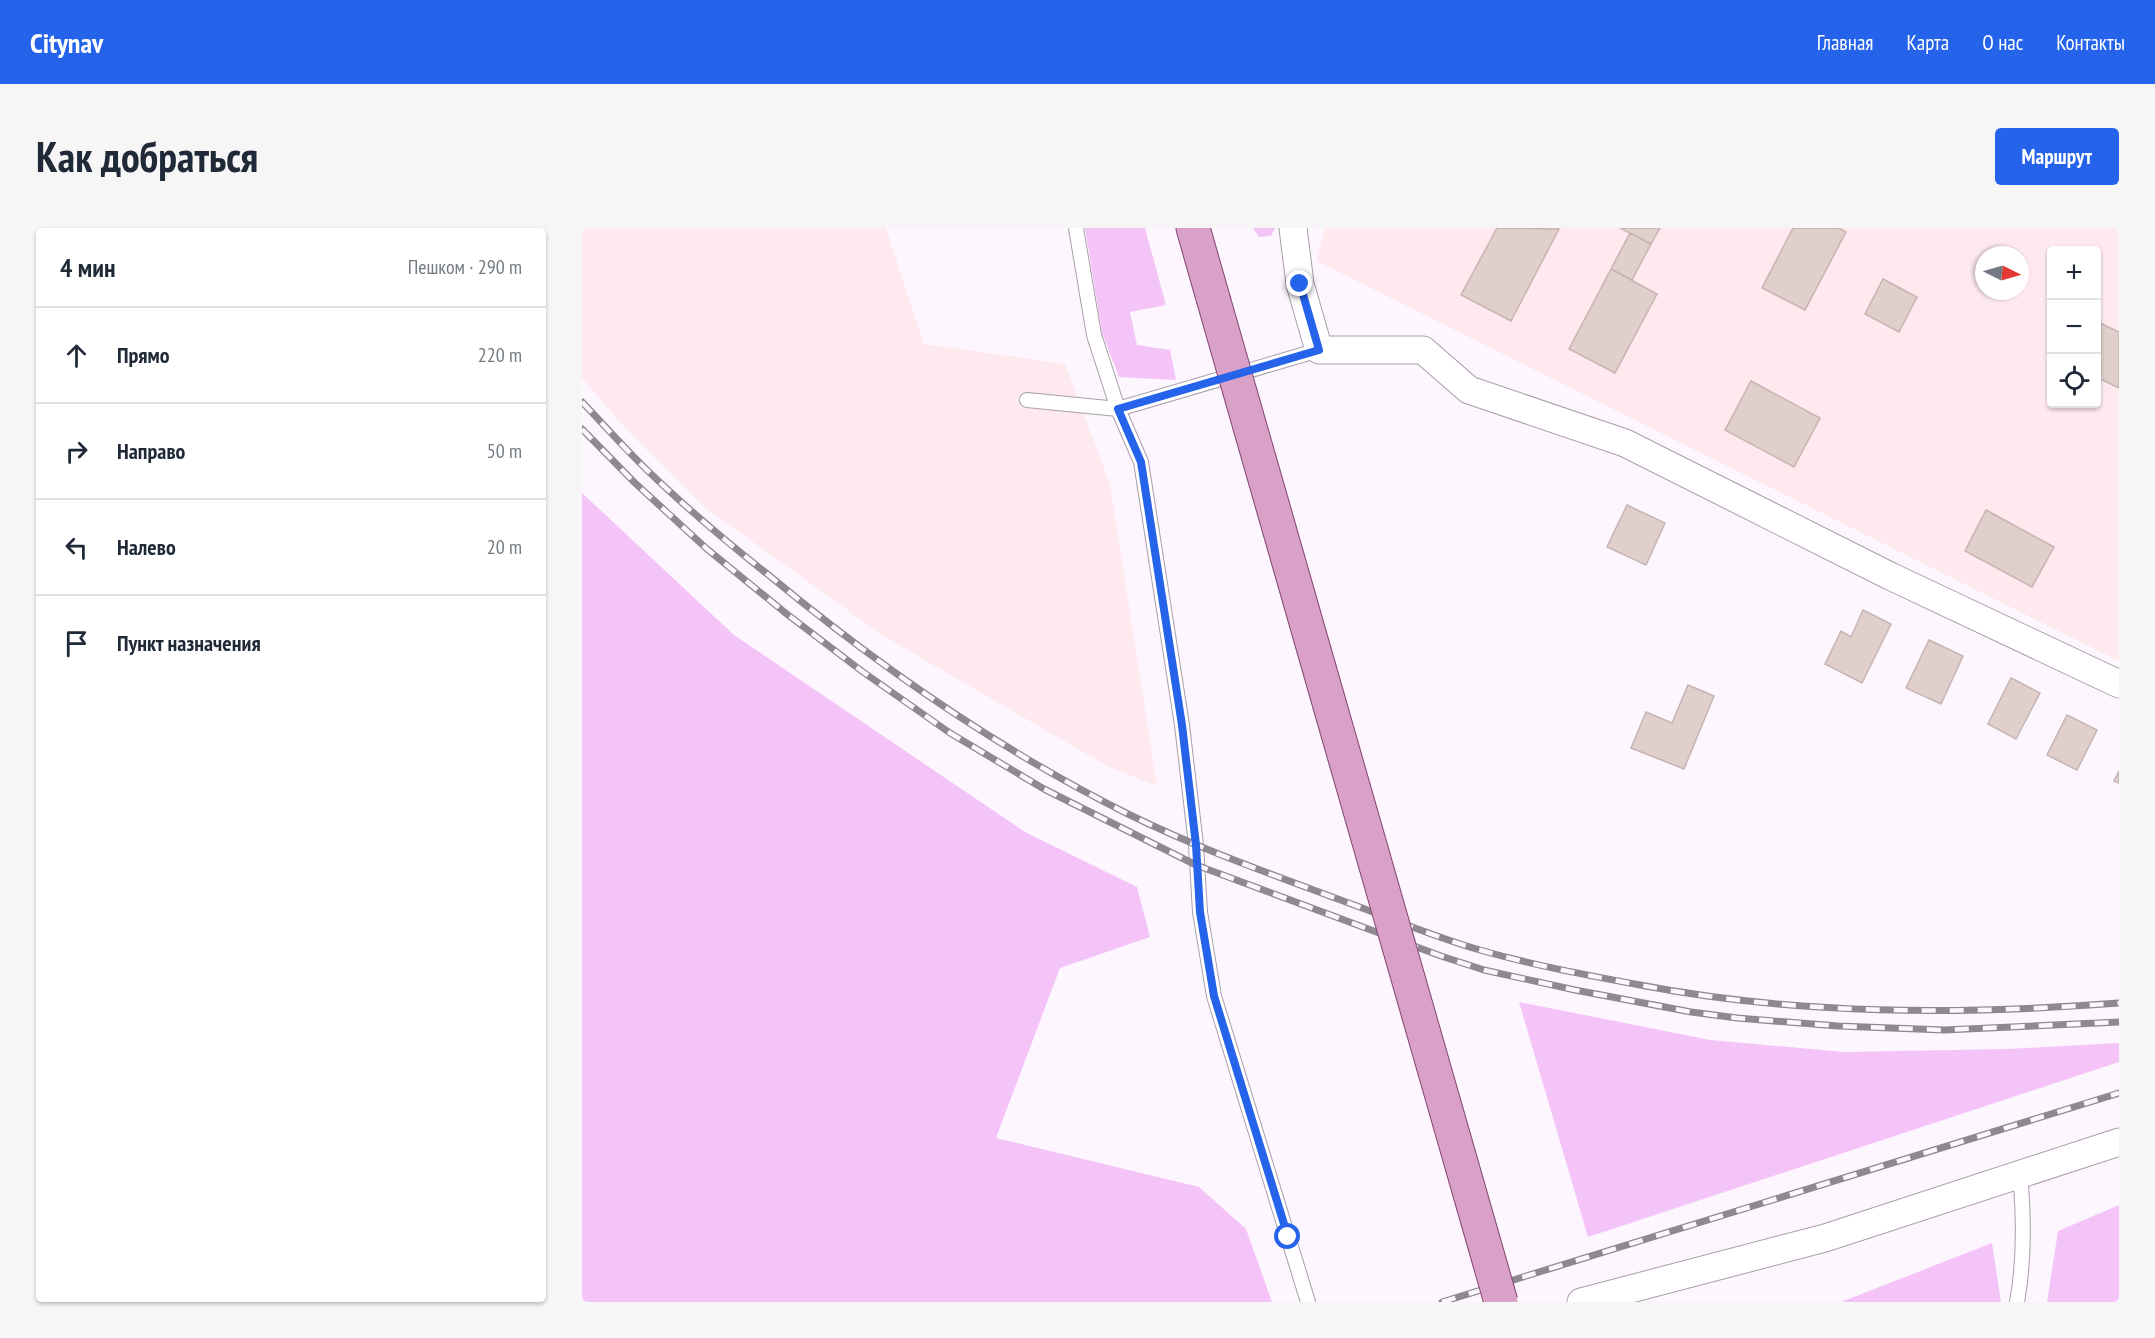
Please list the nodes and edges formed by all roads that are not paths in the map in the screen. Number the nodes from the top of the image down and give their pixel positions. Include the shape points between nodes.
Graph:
1 (1076, 228) edge
2 (1193, 228) edge
3 (1293, 228) edge
4 (1319, 350) junction
5 (1027, 400) dead end
6 (1118, 409) junction
7 (2119, 684) edge
8 (2119, 1142) edge
9 (2020, 1173) junction
10 (1308, 1302) edge
11 (1501, 1302) edge
12 (1581, 1302) edge
13 (2017, 1302) edge

1 - 6 lane via 1094,335
2 - 11 main road, bridge
3 - 4 street via 1300,284
4 - 6 lane
4 - 7 street via 1423,350 1469,390 1624,443 1890,576
5 - 6 lane
6 - 10 lane via 1141,462 1182,725 1200,912 1214,996
8 - 9 street
9 - 12 street via 1825,1238
9 - 13 lane via 2024,1212

